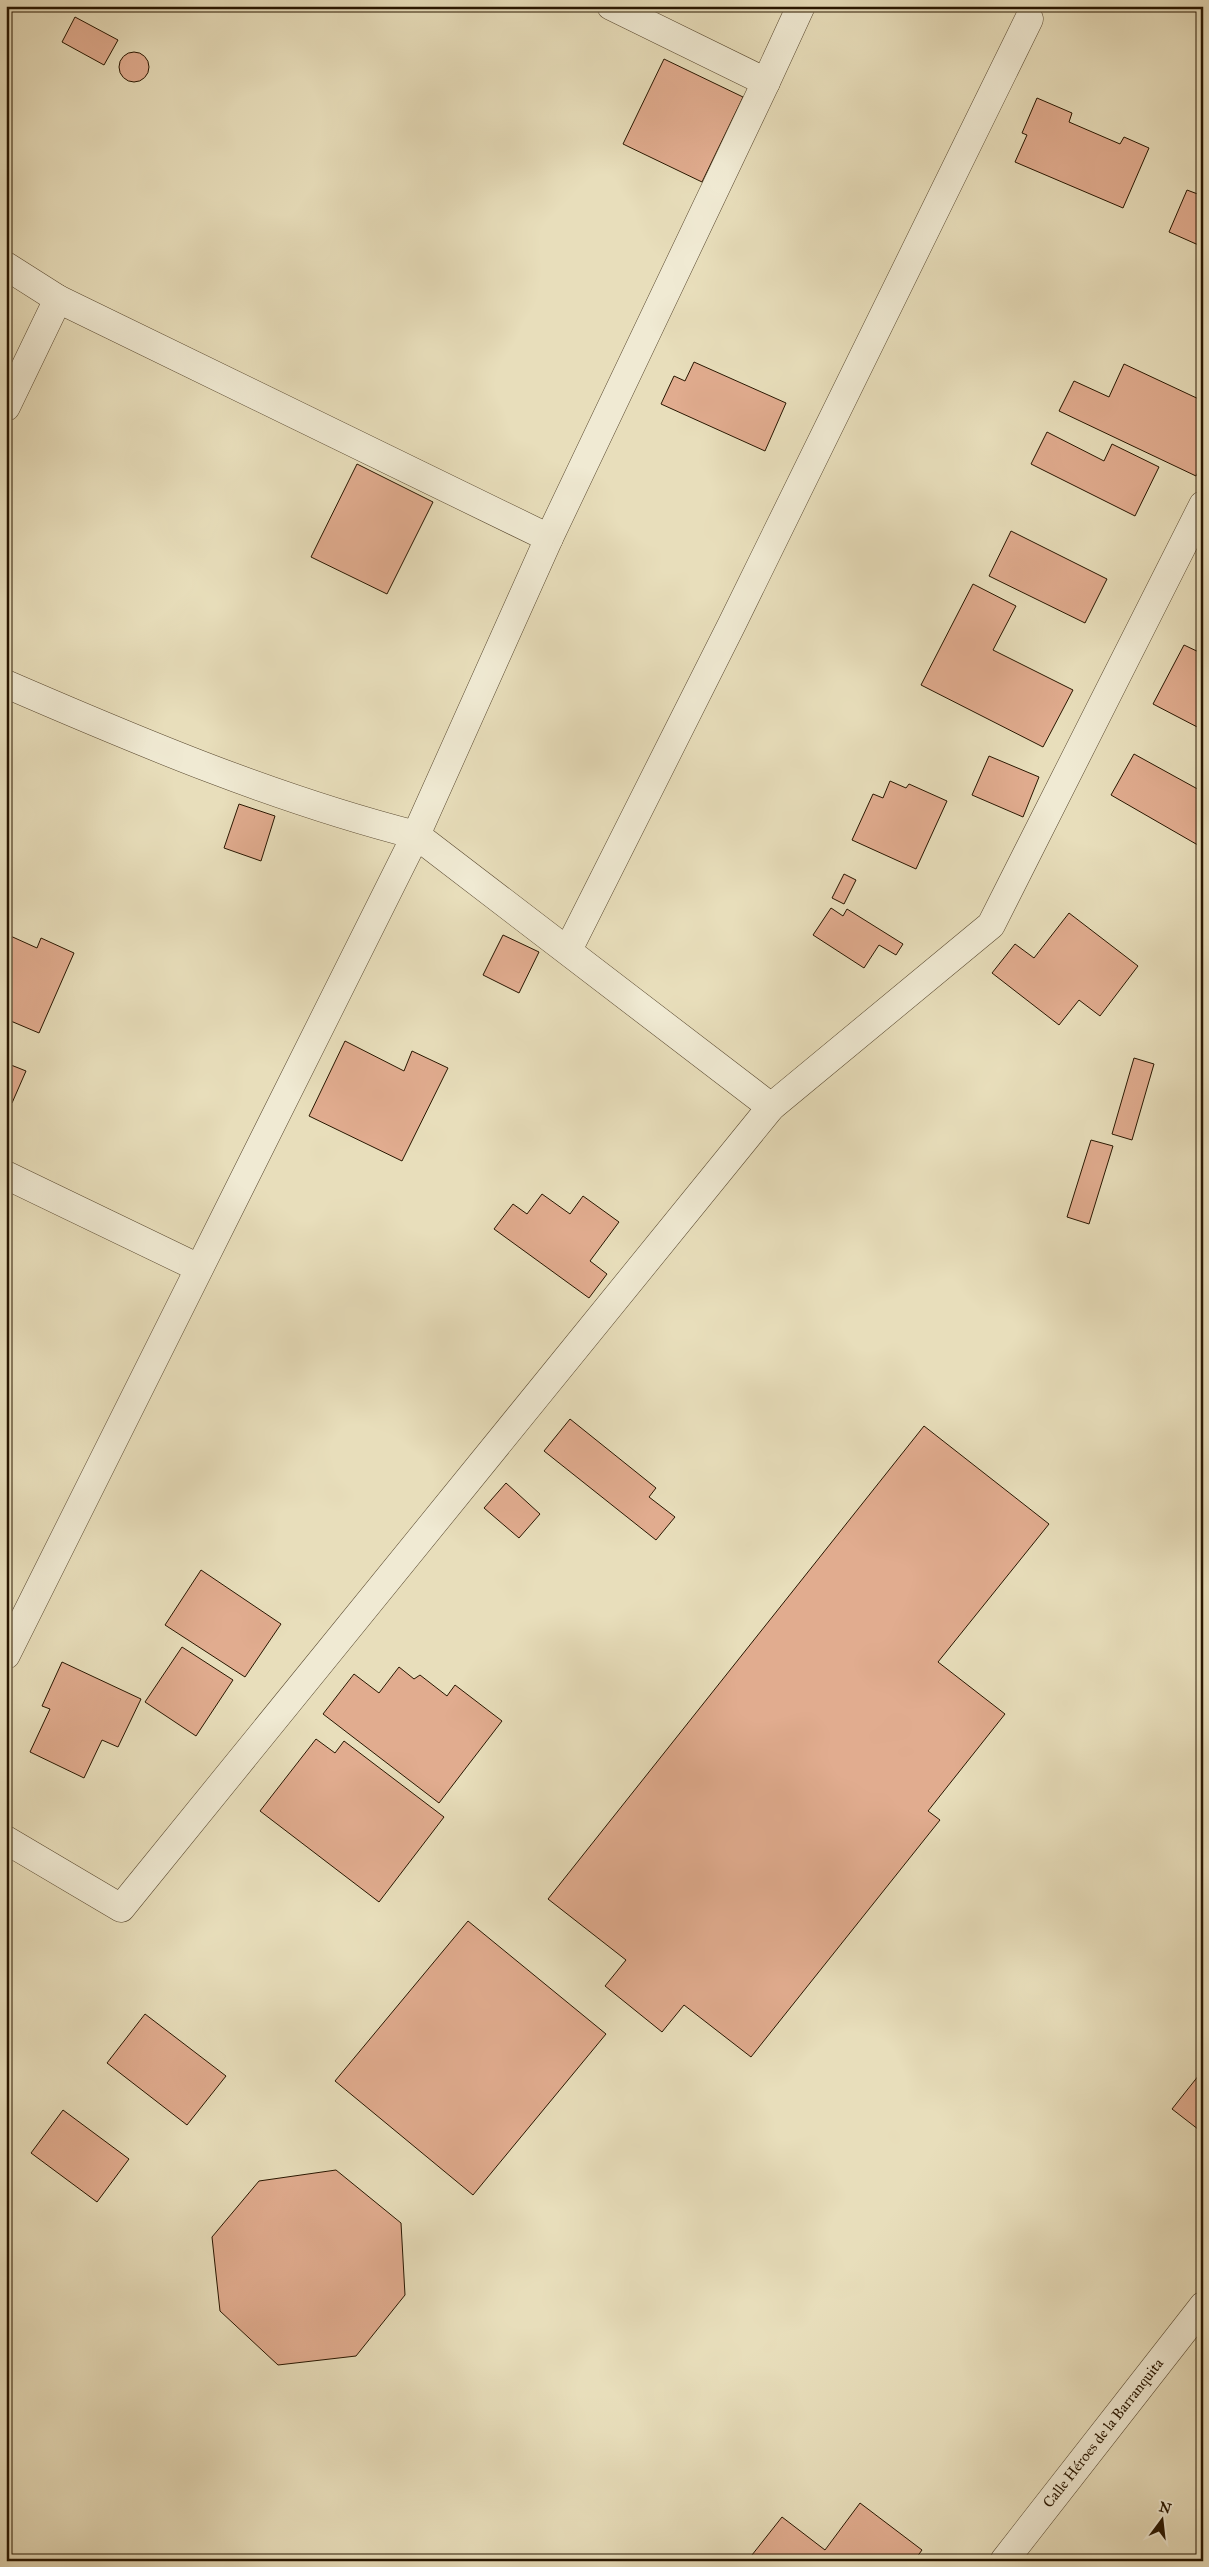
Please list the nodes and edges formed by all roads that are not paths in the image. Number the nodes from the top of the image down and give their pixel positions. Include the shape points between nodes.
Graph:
1 (611, 6) edge
2 (801, 6) edge
3 (1029, 19) dead end
4 (766, 82) junction
5 (6, 266) edge
6 (58, 299) junction
7 (6, 407) edge
8 (1203, 505) edge
9 (549, 538) junction
10 (6, 684) edge
11 (416, 835) junction
12 (568, 950) junction
13 (770, 1107) junction
14 (6, 1175) edge
15 (200, 1268) junction
16 (6, 1655) edge
17 (6, 1840) edge
18 (1203, 2306) edge
19 (1004, 2561) edge

1 - 4 street
2 - 4 street
3 - 12 street
4 - 9 street
5 - 6 street
6 - 7 street
6 - 9 street
8 - 13 street via 991,925
9 - 11 street
10 - 11 street via 153,747 355,820
11 - 12 street
11 - 15 street
12 - 13 street
13 - 17 street via 121,1908
14 - 15 street
15 - 16 street
18 - 19 street, Calle Héroes de la Barranquita

